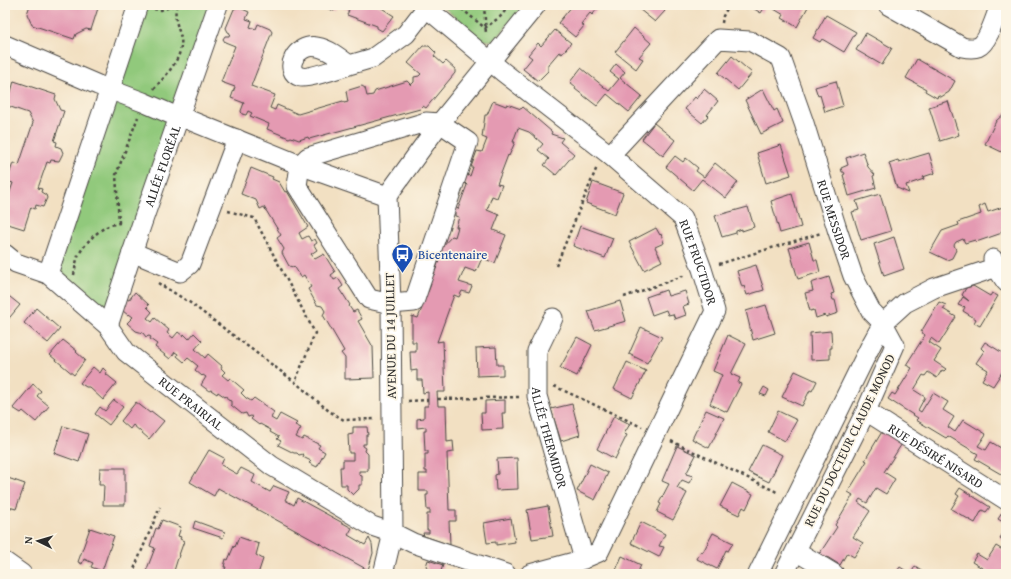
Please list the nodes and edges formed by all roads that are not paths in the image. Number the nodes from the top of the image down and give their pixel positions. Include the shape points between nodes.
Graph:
1 (218, 5) edge
2 (536, 5) edge
3 (888, 5) edge
4 (1000, 5) edge
5 (425, 6) edge
6 (146, 7) edge
7 (5, 45) edge
8 (490, 62) junction
9 (349, 65) dead end
10 (109, 89) junction
11 (180, 118) junction
12 (440, 123) junction
13 (237, 139) junction
14 (607, 152) junction
15 (300, 165) junction
16 (387, 196) junction
17 (132, 252) junction
18 (5, 254) edge
19 (1000, 268) edge
20 (48, 274) junction
21 (390, 304) junction
22 (553, 318) dead end
23 (883, 323) junction
24 (108, 326) junction
25 (866, 411) junction
26 (1006, 500) edge
27 (393, 533) junction
28 (796, 551) junction
29 (584, 559) junction
30 (5, 562) edge
31 (22, 574) edge
32 (383, 574) edge
33 (506, 574) edge
34 (532, 574) edge
35 (758, 574) edge
36 (784, 574) edge
37 (834, 574) edge

1 - 11 street, ALLÉE FLORÉAL
2 - 8 street
3 - 4 street via 954,43 970,48 986,41
5 - 8 street, RUE FRUCTIDOR
5 - 9 street via 406,34 373,58
6 - 10 street
7 - 10 street
8 - 12 street
8 - 14 street, RUE FRUCTIDOR
10 - 11 street
10 - 20 street
11 - 13 street
11 - 17 street, ALLÉE FLORÉAL
12 - 15 street via 426,122 322,152 308,157
12 - 16 street
12 - 21 street via 468,142 414,302
13 - 15 street
13 - 17 street via 190,264 180,272
14 - 23 street, RUE MESSIDOR via 718,39 750,41 781,58 853,276 871,311
14 - 29 street, RUE FRUCTIDOR via 683,218 715,311 599,552
15 - 16 street
15 - 21 street via 297,186 370,299
16 - 21 street, AVENUE DU 14 JUILLET
17 - 24 street, ALLÉE FLORÉAL
18 - 20 street, RUE PRAIRIAL via 16,263
19 - 23 street via 934,288 905,303
20 - 24 street, RUE PRAIRIAL
21 - 27 street, AVENUE DU 14 JUILLET
22 - 29 street, ALLÉE THERMIDOR via 537,351 537,396
23 - 25 street, RUE DU DOCTEUR CLAUDE MONOD via 895,345
23 - 35 street
24 - 27 street, RUE PRAIRIAL via 126,352 272,466 372,526
25 - 26 street, RUE DÉSIRÉ NISARD
25 - 28 street, RUE DU DOCTEUR CLAUDE MONOD
27 - 32 street, AVENUE DU 14 JUILLET
27 - 33 street via 414,543
28 - 36 street, RUE DU DOCTEUR CLAUDE MONOD
28 - 37 street
29 - 34 street, RUE FRUCTIDOR
30 - 31 street

